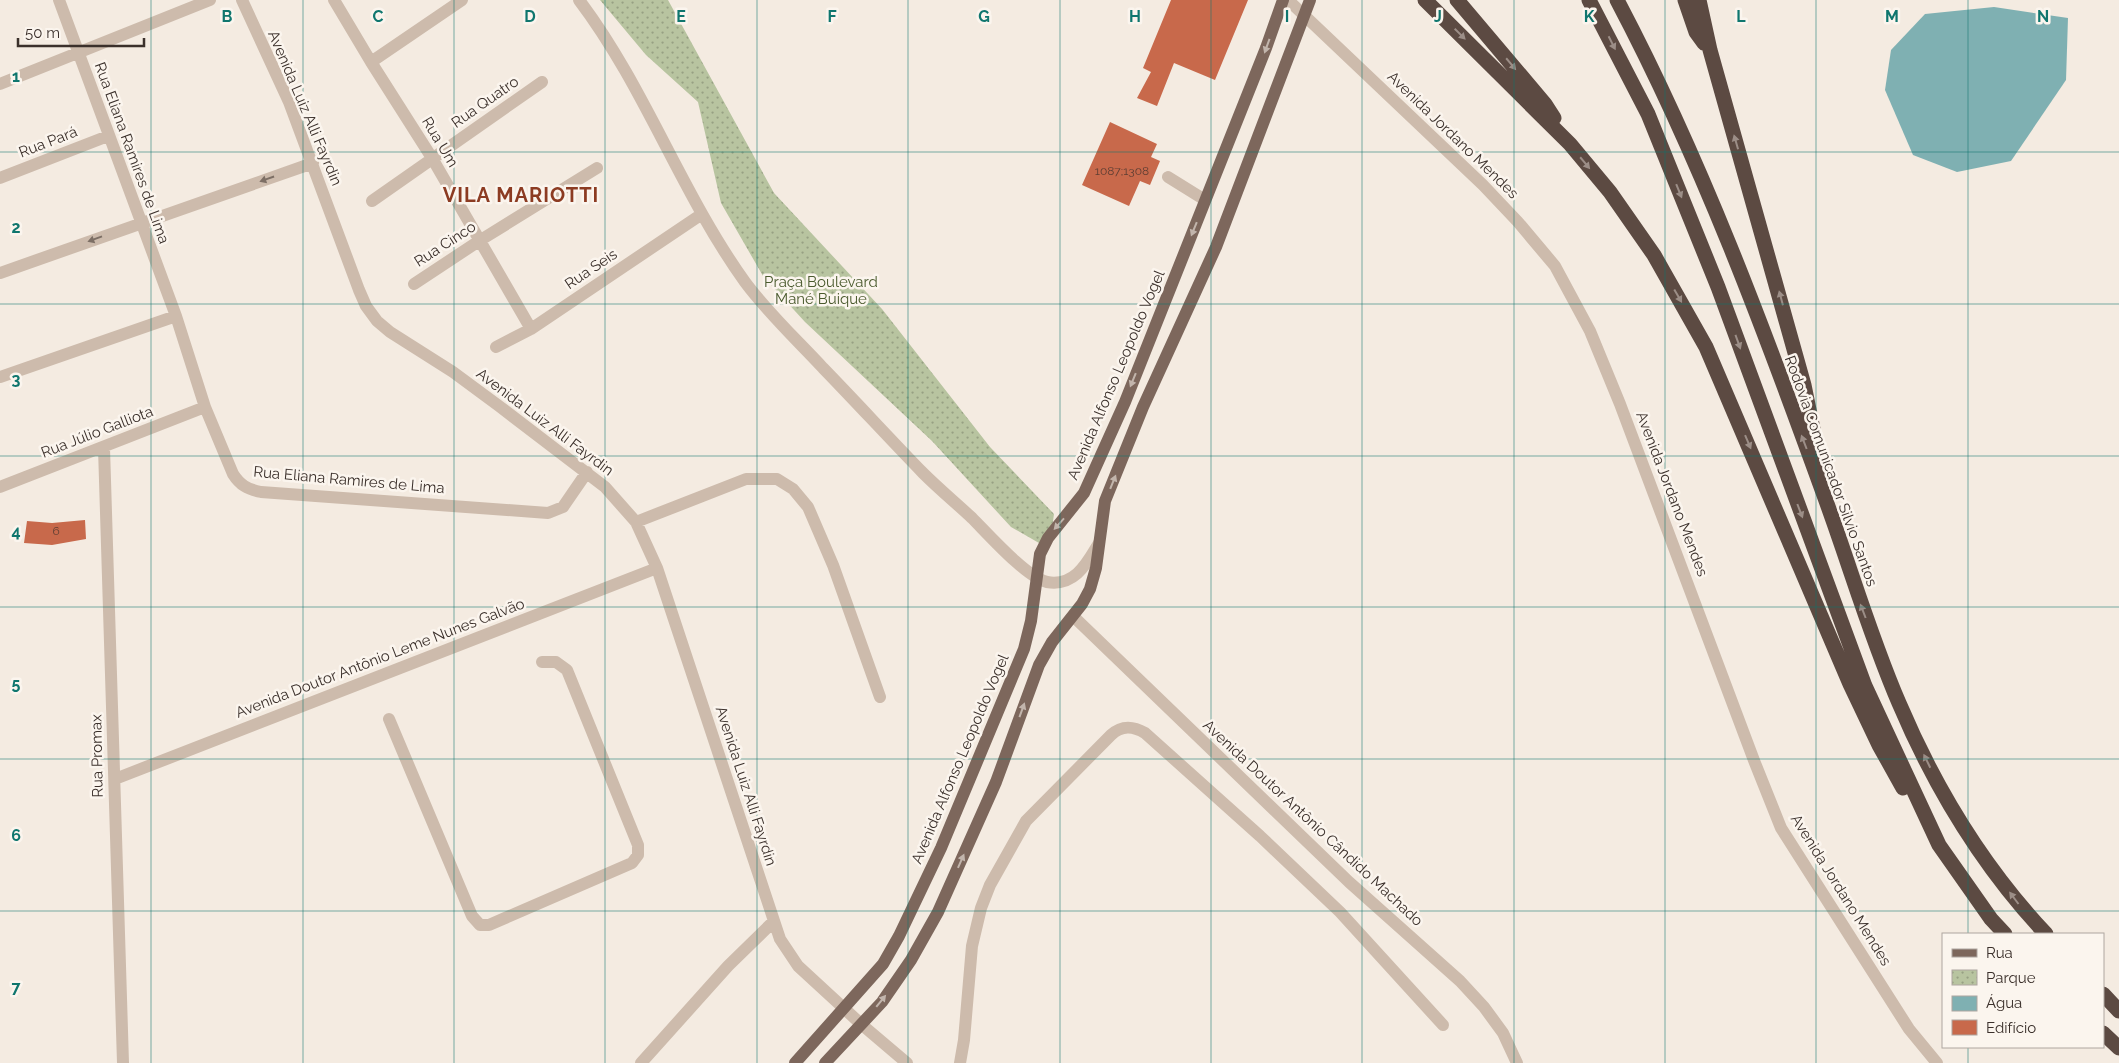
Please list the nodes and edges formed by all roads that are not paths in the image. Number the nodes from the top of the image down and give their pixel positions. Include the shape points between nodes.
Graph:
1 (59, 0) edge
2 (210, 0) edge
3 (242, 0) edge
4 (334, 0) edge
5 (462, 0) edge
6 (579, 0) edge
7 (1283, 0) edge
8 (1288, 0) edge
9 (1310, 0) edge
10 (1425, 0) edge
11 (1456, 0) edge
12 (1589, 0) edge
13 (1617, 0) edge
14 (1685, 0) edge
15 (1699, 0) edge
16 (1303, 16) junction
17 (1710, 50) junction
18 (78, 52) junction
19 (370, 62) junction
20 (542, 82) dead end
21 (0, 84) edge
22 (108, 136) junction
23 (1570, 144) junction
24 (432, 158) junction
25 (313, 163) junction
26 (597, 168) dead end
27 (1168, 177) dead end
28 (0, 178) edge
29 (1205, 200) junction
30 (372, 201) dead end
31 (702, 214) junction
32 (140, 222) junction
33 (479, 241) junction
34 (0, 273) edge
35 (414, 284) dead end
36 (176, 316) junction
37 (531, 329) junction
38 (496, 347) dead end
39 (0, 377) edge
40 (205, 408) junction
41 (104, 448) junction
42 (586, 472) junction
43 (0, 487) edge
44 (1826, 499) junction
45 (636, 522) junction
46 (1099, 543) junction
47 (657, 568) junction
48 (1036, 577) junction
49 (1074, 617) junction
50 (542, 662) dead end
51 (880, 698) dead end
52 (389, 719) dead end
53 (115, 778) junction
54 (1939, 845) junction
55 (774, 921) junction
56 (2004, 933) edge
57 (2045, 933) edge
58 (2104, 995) edge
59 (845, 1008) junction
60 (2119, 1011) edge
61 (861, 1024) junction
62 (1443, 1025) dead end
63 (2104, 1034) edge
64 (2119, 1048) edge
65 (123, 1063) edge
66 (641, 1063) edge
67 (795, 1063) edge
68 (825, 1063) edge
69 (907, 1063) edge
70 (960, 1063) edge
71 (1517, 1063) edge
72 (1937, 1063) edge

1 - 18 street, Rua Eliana Ramires de Lima
2 - 18 street
3 - 25 street, Avenida Luiz Alli Fayrdin
4 - 19 street, Rua Um
5 - 19 street
6 - 31 street via 626,74
7 -> 29 main road, Avenida Alfonso Leopoldo Vogel
8 - 16 street, Avenida Jordano Mendes
9 - 16 main road
10 -> 23 highway
11 -> 23 highway via 1545,104
12 -> 54 highway via 1648,114 1718,287 1865,686
44 -> 13 highway, Rodovia Comunicador Silvio Santos via 1734,258 1675,118
14 - 17 highway via 1696,32
15 - 17 highway
46 -> 16 main road via 1105,501 1143,407 1216,247
16 - 72 street, Avenida Jordano Mendes via 1483,185 1555,266 1590,331 1620,404 1782,828 1909,1029
44 -> 17 highway via 1820,453 1804,385
18 - 21 street
18 - 22 street, Rua Eliana Ramires de Lima
19 - 24 street, Rua Um
20 - 24 street, Rua Quatro
22 - 28 street, Rua Pará
22 - 32 street, Rua Eliana Ramires de Lima
23 -> 54 highway via 1610,192 1654,255 1706,346 1850,684 1887,760
24 - 30 street, Rua Quatro
24 - 33 street, Rua Um
25 -> 32 street
25 - 42 street, Avenida Luiz Alli Fayrdin via 359,290 377,321 453,372
26 - 33 street, Rua Cinco
27 - 29 street
29 -> 48 main road, Avenida Alfonso Leopoldo Vogel via 1125,402 1084,493 1048,538 1040,554
31 - 37 street, Rua Seis
31 - 48 street via 746,282 775,318 925,474
32 -> 34 street
32 - 36 street, Rua Eliana Ramires de Lima
33 - 35 street, Rua Cinco
33 - 37 street, Rua Um
36 - 39 street
36 - 40 street, Rua Eliana Ramires de Lima
37 - 38 street, Rua Seis
40 - 41 street, Rua Júlio Galliota
40 - 42 street, Rua Eliana Ramires de Lima via 233,474 245,488 261,492 548,513 563,506
41 - 43 street, Rua Júlio Galliota
41 - 53 street, Rua Promax
42 - 45 street, Avenida Luiz Alli Fayrdin via 605,487
57 -> 44 highway, Rodovia Comunicador Silvio Santos via 2020,906 1977,848 1941,790 1899,703 1859,600
45 - 47 street, Avenida Luiz Alli Fayrdin
45 - 51 street via 746,479 777,479 793,489 808,507 833,565
46 - 48 street via 1075,576 1060,582 1045,582
46 - 49 main road via 1090,589
47 - 53 street, Avenida Doutor Antônio Leme Nunes Galvão
47 - 55 street, Avenida Luiz Alli Fayrdin
48 - 59 main road, Avenida Alfonso Leopoldo Vogel via 1024,649 941,848 883,964
61 -> 49 main road via 882,1002 911,960 938,912 996,782 1039,664 1052,642
49 - 71 street, Avenida Doutor Antônio Cândido Machado via 1349,882 1460,981 1503,1033
50 - 52 street via 556,662 567,670 638,845 638,855 632,863 489,925 480,925 472,916
53 - 65 street, Rua Promax
54 - 56 highway
55 - 59 street, Avenida Luiz Alli Fayrdin via 780,939 798,966
55 - 66 street via 728,966
58 - 60 highway
59 - 61 street, Avenida Luiz Alli Fayrdin
59 - 67 main road, Avenida Alfonso Leopoldo Vogel
61 - 68 main road
61 - 69 street, Avenida Luiz Alli Fayrdin
62 - 70 street via 1340,912 1260,836 1146,734 1136,728 1127,728 1118,729 1111,735 1026,821 990,885 972,946
63 - 64 highway

